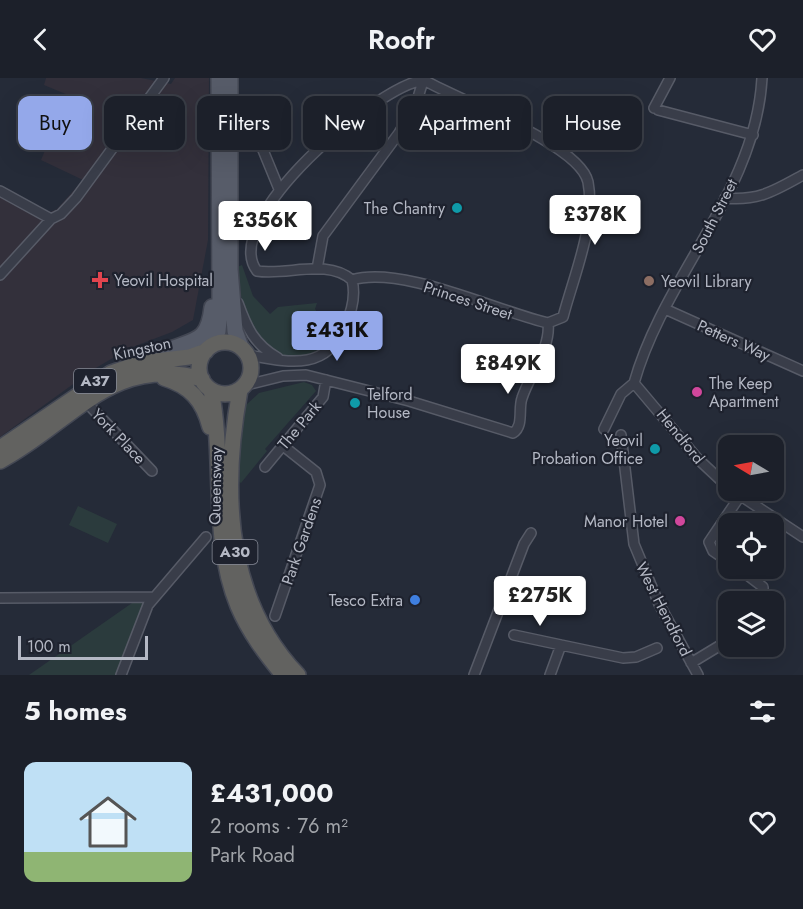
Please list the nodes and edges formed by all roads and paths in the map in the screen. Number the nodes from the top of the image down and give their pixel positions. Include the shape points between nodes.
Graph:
1 (164, 78) edge
2 (219, 78) edge
3 (230, 78) edge
4 (670, 78) edge
5 (762, 78) edge
6 (424, 79) edge
7 (753, 135) junction
8 (263, 150) edge
9 (803, 175) edge
10 (279, 189) junction
11 (0, 191) edge
12 (725, 198) junction
13 (51, 219) junction
14 (219, 260) junction
15 (318, 269) junction
16 (0, 275) edge
17 (352, 280) junction
18 (231, 287) junction
19 (665, 309) junction
20 (548, 323) junction
21 (208, 348) junction
22 (244, 351) junction
23 (282, 360) junction
24 (147, 368) junction
25 (803, 371) edge
26 (326, 380) junction
27 (634, 382) junction
28 (206, 384) junction
29 (243, 387) junction
30 (86, 402) junction
31 (604, 429) dead end
32 (621, 435) dead end
33 (282, 445) junction
34 (0, 448) edge
35 (219, 456) junction
36 (0, 461) edge
37 (265, 467) dead end
38 (152, 471) dead end
39 (718, 478) edge
40 (747, 501) edge
41 (718, 523) edge
42 (531, 533) dead end
43 (206, 537) dead end
44 (803, 537) edge
45 (718, 554) edge
46 (752, 579) edge
47 (763, 591) edge
48 (154, 597) junction
49 (0, 598) edge
50 (275, 616) dead end
51 (514, 635) dead end
52 (561, 645) junction
53 (718, 647) edge
54 (657, 648) dead end
55 (692, 663) junction
56 (121, 675) edge
57 (282, 675) edge
58 (298, 675) edge
59 (474, 675) edge
60 (550, 675) edge
61 (698, 675) edge

1 - 13 street via 93,176 61,214
2 - 14 main road
3 - 18 main road
4 - 7 street via 656,109
5 - 7 street, South Street
6 - 10 street via 393,93 333,135
6 - 15 street via 415,107 399,133 323,236
6 - 20 street via 507,119 579,164 587,181 587,226 563,317
7 - 12 street, South Street
8 - 10 street
9 - 12 street via 759,197
10 - 15 street via 260,222 251,263 256,271 266,272
11 - 13 street
12 - 19 street, South Street
13 - 16 street
14 - 21 main road via 220,318
14 - 24 main road via 211,319 204,334 193,342 166,350
15 - 17 street via 343,272
17 - 20 street, Princes Street via 364,276 409,282 458,293 514,315
17 - 23 street via 350,315 332,348 308,360
18 - 22 main road via 235,331
18 - 23 street via 251,336 261,348
19 - 25 street, Petters Way
19 - 27 street, South Street
20 - 26 street via 550,336 521,400 519,426 513,433
21 - 22 highway via 223,342
21 - 24 highway, Kingston / A37
21 - 28 highway via 199,367
22 - 23 street
22 - 29 highway via 252,370
24 - 28 highway, Kingston / A37
24 - 30 highway, Kingston / A37
24 - 34 highway, Kingston / A37 via 111,373 94,382
24 - 35 highway via 197,397 207,414
26 - 29 street via 295,375
26 - 33 street, The Park via 323,397
27 - 31 street, South Street via 621,394
27 - 39 street, Hendford
28 - 29 highway via 228,394
28 - 35 highway, Queensway / A30
29 - 58 highway, Queensway / A30 via 232,465 234,545 253,610
30 - 36 highway, Kingston / A37
30 - 38 street, York Place
32 - 55 street, West Hendford via 636,558
33 - 37 street, The Park
33 - 50 street, Park Gardens via 316,472 320,485
35 - 57 highway, Queensway / A30 via 221,528 227,570 247,625
40 - 44 street, Hendford
41 - 45 street via 709,542
42 - 59 street
43 - 48 street
46 - 47 street
48 - 49 street
48 - 56 street
51 - 52 street
52 - 54 street via 623,658
52 - 60 street
53 - 55 street
55 - 61 street, West Hendford

